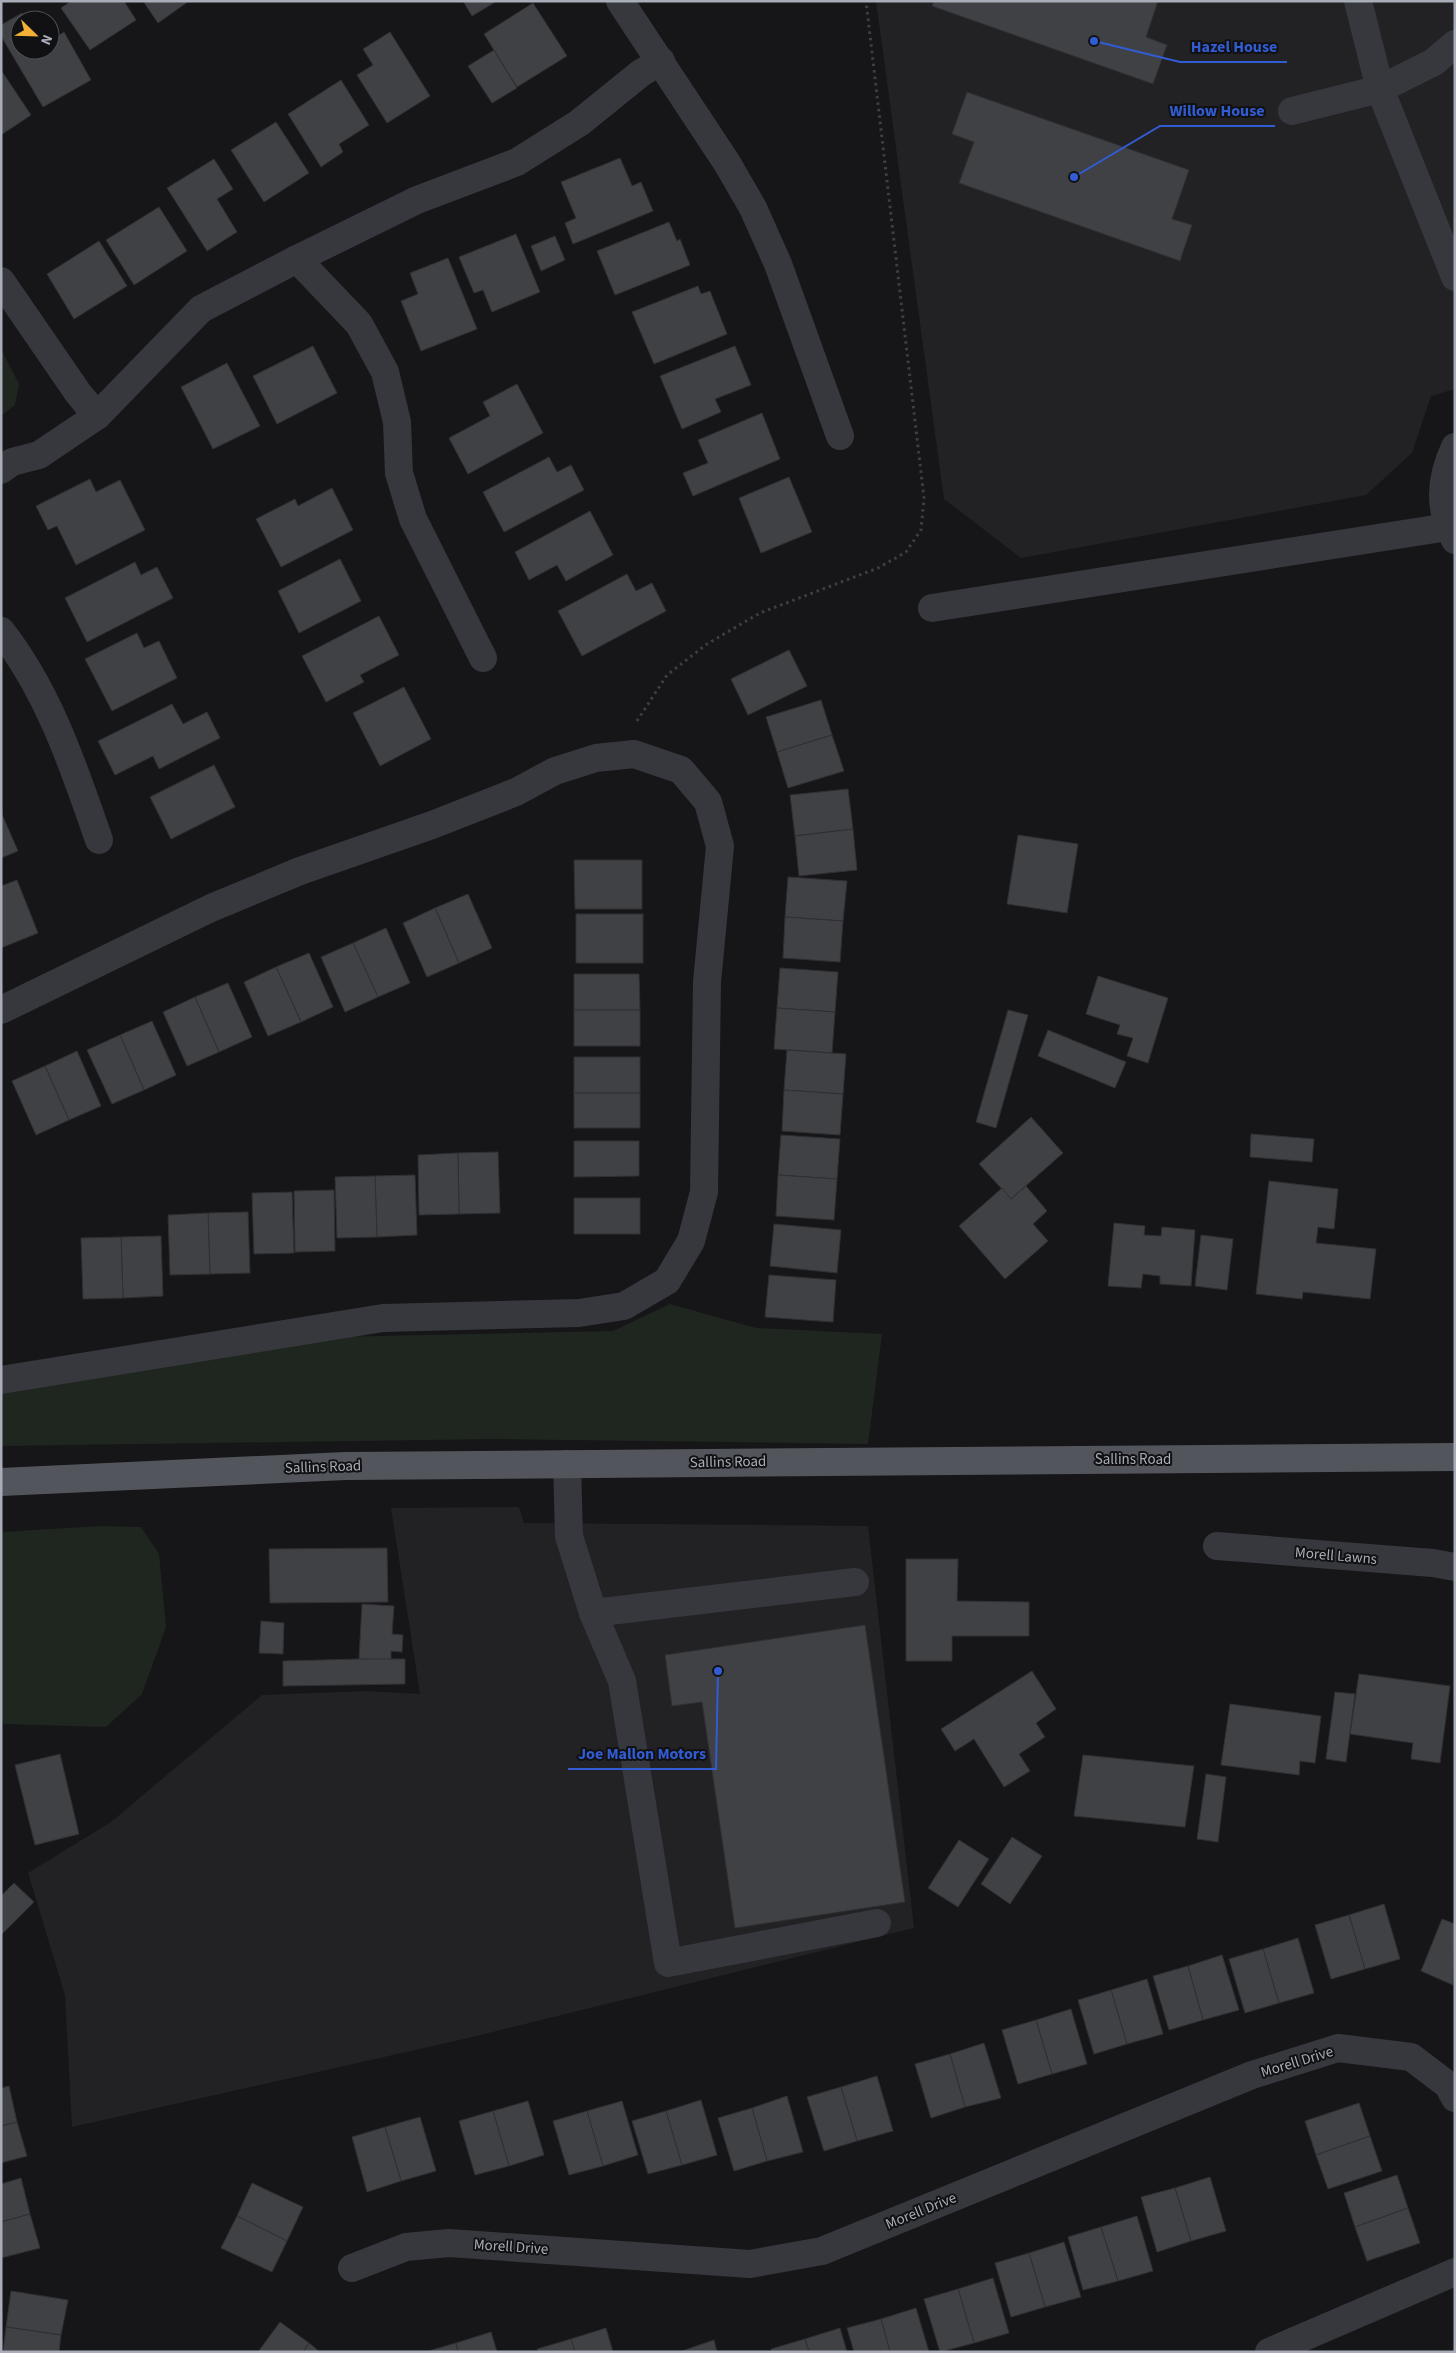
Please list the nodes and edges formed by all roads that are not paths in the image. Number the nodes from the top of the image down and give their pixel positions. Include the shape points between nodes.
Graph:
1 (620, 1) edge
2 (1358, 1) edge
3 (1455, 44) edge
4 (661, 62) junction
5 (1380, 89) junction
6 (1292, 111) dead end
7 (297, 259) junction
8 (1455, 278) edge
9 (1, 281) edge
10 (97, 416) junction
11 (840, 436) dead end
12 (1455, 447) edge
13 (1, 470) edge
14 (1451, 534) edge
15 (932, 608) dead end
16 (1, 632) edge
17 (482, 658) dead end
18 (99, 840) dead end
19 (1, 1010) edge
20 (1, 1380) edge
21 (1455, 1457) edge
22 (567, 1464) junction
23 (1, 1482) edge
24 (1217, 1546) dead end
25 (1455, 1567) edge
26 (855, 1582) dead end
27 (592, 1613) junction
28 (877, 1923) dead end
29 (1455, 2098) edge
30 (352, 2268) dead end
31 (1455, 2272) edge
32 (1269, 2352) edge

1 - 4 street
2 - 5 street
3 - 5 street via 1434,62
4 - 7 street via 642,73 579,123 517,162 417,200
4 - 11 street via 728,163 753,208 778,264
5 - 6 street
5 - 8 street
7 - 10 street via 201,309
7 - 17 street via 359,324 385,372 397,422 399,473 413,519
9 - 10 street
10 - 13 street via 39,455 12,462
12 - 14 street via 1445,468 1442,497
14 - 15 street
16 - 18 street via 21,656 68,754
19 - 20 street via 211,908 300,871 432,826 516,792 556,771 596,758 634,754 681,770 708,802 720,846 707,982 704,1192 691,1241 667,1281 624,1306 580,1312 383,1318
21 - 22 main road, Sallins Road
22 - 23 main road, Sallins Road via 344,1466
22 - 27 street via 569,1536
24 - 25 street, Morell Lawns
26 - 27 street
27 - 28 street via 622,1681 668,1963
29 - 30 street, Morell Drive via 1448,2085 1411,2057 1338,2048 1252,2076 822,2252 750,2264 449,2243 406,2247
31 - 32 street

